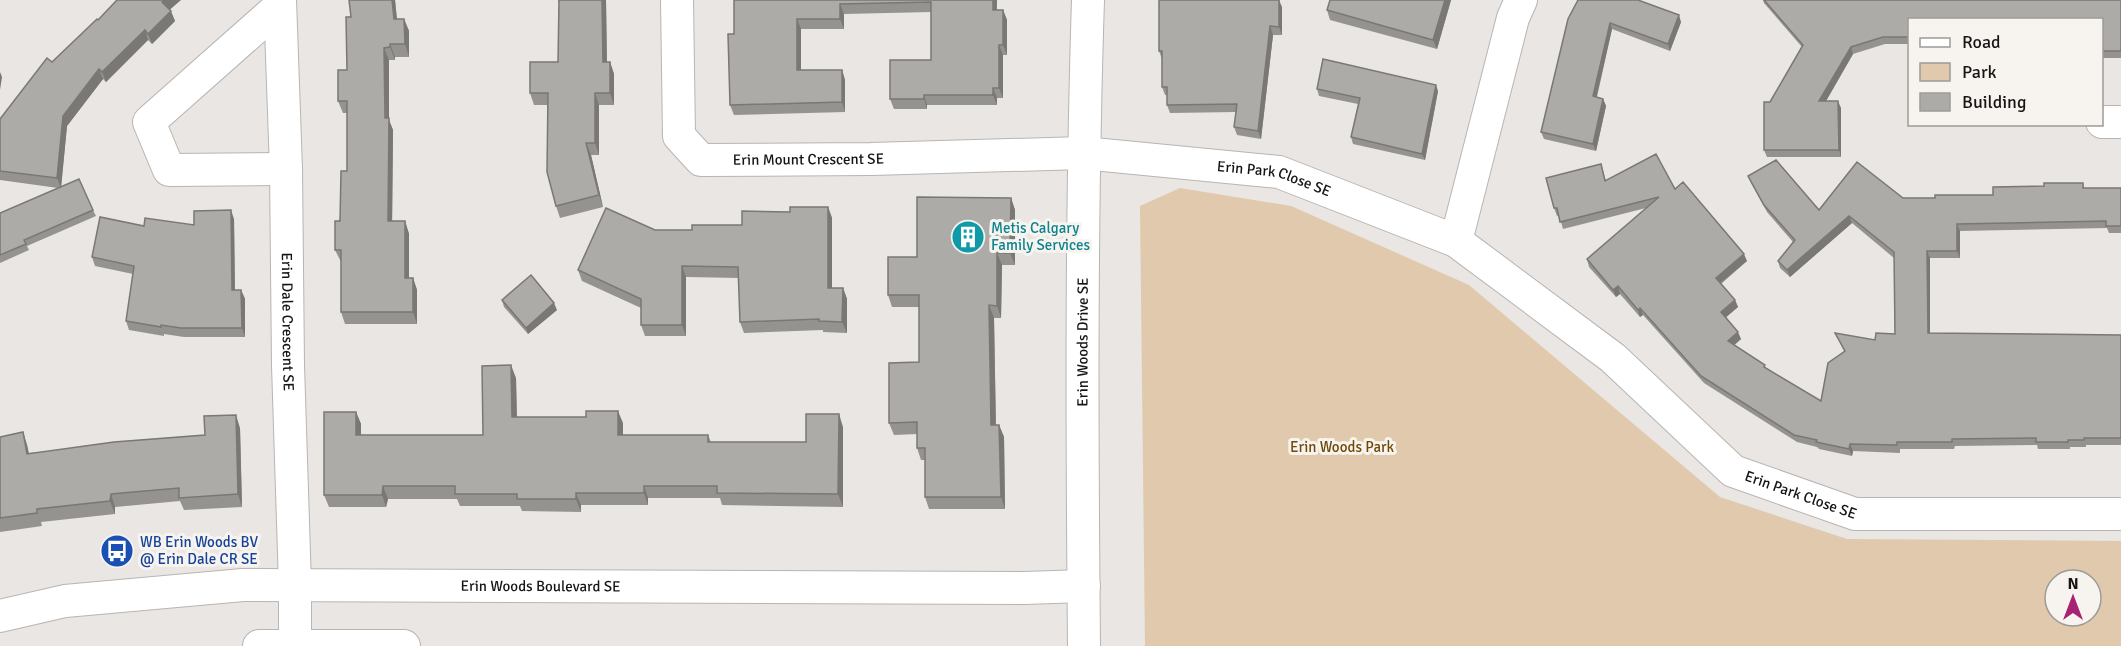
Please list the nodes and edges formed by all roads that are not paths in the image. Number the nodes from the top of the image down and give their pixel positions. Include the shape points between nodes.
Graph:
1 (677, 0) edge
2 (1088, 0) edge
3 (1521, 0) edge
4 (280, 3) edge
5 (2103, 122) edge
6 (2121, 122) edge
7 (1083, 153) junction
8 (286, 169) junction
9 (1456, 241) junction
10 (2121, 514) edge
11 (296, 585) junction
12 (1084, 586) junction
13 (0, 616) edge
14 (296, 645) edge
15 (259, 646) edge
16 (404, 646) edge
17 (1084, 646) edge

1 - 7 street, Erin Mount Crescent SE via 679,136 701,160
2 - 7 street, Erin Woods Drive SE
3 - 9 street via 1513,18
4 - 8 street, Erin Dale Crescent SE
4 - 8 street via 149,122 169,170
5 - 6 street
7 - 9 street, Erin Park Close SE via 1279,172
7 - 12 street, Erin Woods Drive SE
8 - 11 street, Erin Dale Crescent SE
9 - 10 street, Erin Park Close SE via 1613,358 1733,471 1855,514
11 - 12 street, Erin Woods Boulevard SE
11 - 13 street, Erin Woods Boulevard SE via 243,585 65,601
11 - 14 street, Erin Dale Crescent SE
12 - 17 street, Erin Woods Drive SE
14 - 15 street
14 - 16 street

